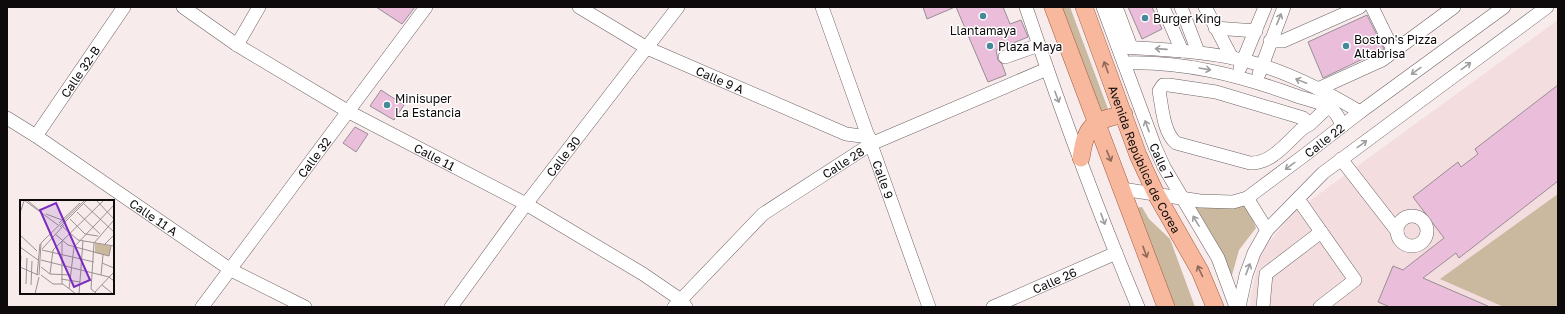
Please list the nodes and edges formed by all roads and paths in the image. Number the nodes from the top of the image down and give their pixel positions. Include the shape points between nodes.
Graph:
1 (124, 7) edge
2 (183, 7) edge
3 (259, 7) edge
4 (426, 7) edge
5 (579, 7) edge
6 (678, 7) edge
7 (822, 7) edge
8 (1026, 7) edge
9 (1053, 7) edge
10 (1084, 7) edge
11 (1103, 7) edge
12 (1116, 7) edge
13 (1163, 7) edge
14 (1181, 7) edge
15 (1205, 7) edge
16 (1265, 7) edge
17 (1284, 7) edge
18 (1360, 7) edge
19 (1372, 7) edge
20 (1454, 7) edge
21 (1504, 7) edge
22 (1546, 7) edge
23 (1215, 28) junction
24 (1256, 31) junction
25 (1270, 41) junction
26 (237, 45) junction
27 (1039, 45) junction
28 (1125, 47) junction
29 (647, 48) junction
30 (1182, 51) junction
31 (1198, 52) junction
32 (1394, 52) junction
33 (1005, 57) dead end
34 (1238, 59) junction
35 (1124, 63) junction
36 (1261, 66) junction
37 (1047, 69) junction
38 (1236, 76) junction
39 (1256, 82) junction
40 (1318, 89) junction
41 (1328, 106) junction
42 (349, 112) junction
43 (1360, 112) junction
44 (1124, 114) junction
45 (7, 118) edge
46 (1095, 123) junction
47 (1310, 124) junction
48 (1342, 126) junction
49 (36, 136) junction
50 (870, 141) junction
51 (1081, 158) junction
52 (1341, 159) junction
53 (1122, 189) junction
54 (1156, 194) junction
55 (1247, 198) junction
56 (1183, 199) junction
57 (1298, 199) junction
58 (526, 204) junction
59 (1267, 230) junction
60 (1397, 231) dead end
61 (1321, 232) junction
62 (1116, 253) junction
63 (231, 270) junction
64 (680, 305) edge
65 (202, 307) edge
66 (305, 307) edge
67 (451, 307) edge
68 (929, 307) edge
69 (993, 307) edge
70 (1138, 307) edge
71 (1166, 307) edge
72 (1215, 307) edge
73 (1237, 307) edge
74 (1263, 307) edge
75 (1320, 307) edge

1 - 49 street, Calle 32-B
2 - 26 street, Calle 11
3 - 26 street
4 - 42 street, Calle 32
5 - 29 street, Calle 9 A
6 - 29 street, Calle 30
7 - 50 street, Calle 9
8 - 27 street
9 - 46 main road
44 -> 10 main road, Avenida República de Corea
11 - 28 street, Calle 7
12 - 28 street
13 - 30 street
14 - 31 street
15 - 23 street
16 - 24 street
25 -> 17 street
18 - 25 street via 1283,41
19 - 32 street
20 - 32 street
21 -> 43 street, Calle 22
52 -> 22 street, Calle 22
23 - 24 street
23 - 34 street
24 - 34 street
25 - 36 street
26 - 42 street, Calle 11
27 - 33 street
27 - 37 street
30 -> 28 street
28 - 35 street, Calle 7
29 - 50 street, Calle 9 A via 846,134
29 - 58 street, Calle 30
30 - 31 street
31 - 34 street
32 - 40 street
34 - 36 street
34 - 38 street
35 -> 38 street via 1147,62 1187,66
56 -> 35 street, Calle 7 via 1155,147
36 - 39 street
40 -> 36 street
37 - 50 street, Calle 28
37 -> 51 street
38 - 39 street
39 - 41 street
40 - 43 street
41 - 47 street
41 - 48 street via 1338,115
42 - 58 street, Calle 11
42 - 63 street, Calle 32
43 - 48 street, Calle 22
44 - 46 main road
44 - 54 main road, Avenida República de Corea via 1138,155
45 - 49 street, Calle 11 A
46 - 51 main road via 1083,141
46 -> 53 main road
47 - 47 street via 1303,118 1216,92 1169,85 1163,85 1159,91 1169,132 1176,143 1250,163 1266,160
48 -> 55 street, Calle 22
49 - 63 street, Calle 11 A
50 - 64 street, Calle 28 via 763,214
50 - 68 street, Calle 9
51 -> 62 street
52 - 57 street, Calle 22 via 1323,173
52 - 60 street
53 - 54 street, Calle 22
53 -> 71 main road
54 - 56 street, Calle 22
72 -> 54 main road, Avenida República de Corea via 1200,270
55 - 56 street, Calle 22 via 1233,202
55 - 59 street
73 -> 56 street, Calle 7 via 1218,258
57 - 59 street, Calle 22
57 - 61 street
58 - 64 street, Calle 11 via 643,274
58 - 67 street, Calle 30
73 -> 59 street, Calle 22 via 1254,254
61 - 74 street via 1266,274
61 - 75 street via 1355,280
62 - 69 street, Calle 26
62 - 70 street
63 - 65 street, Calle 32
63 - 66 street, Calle 11 A

